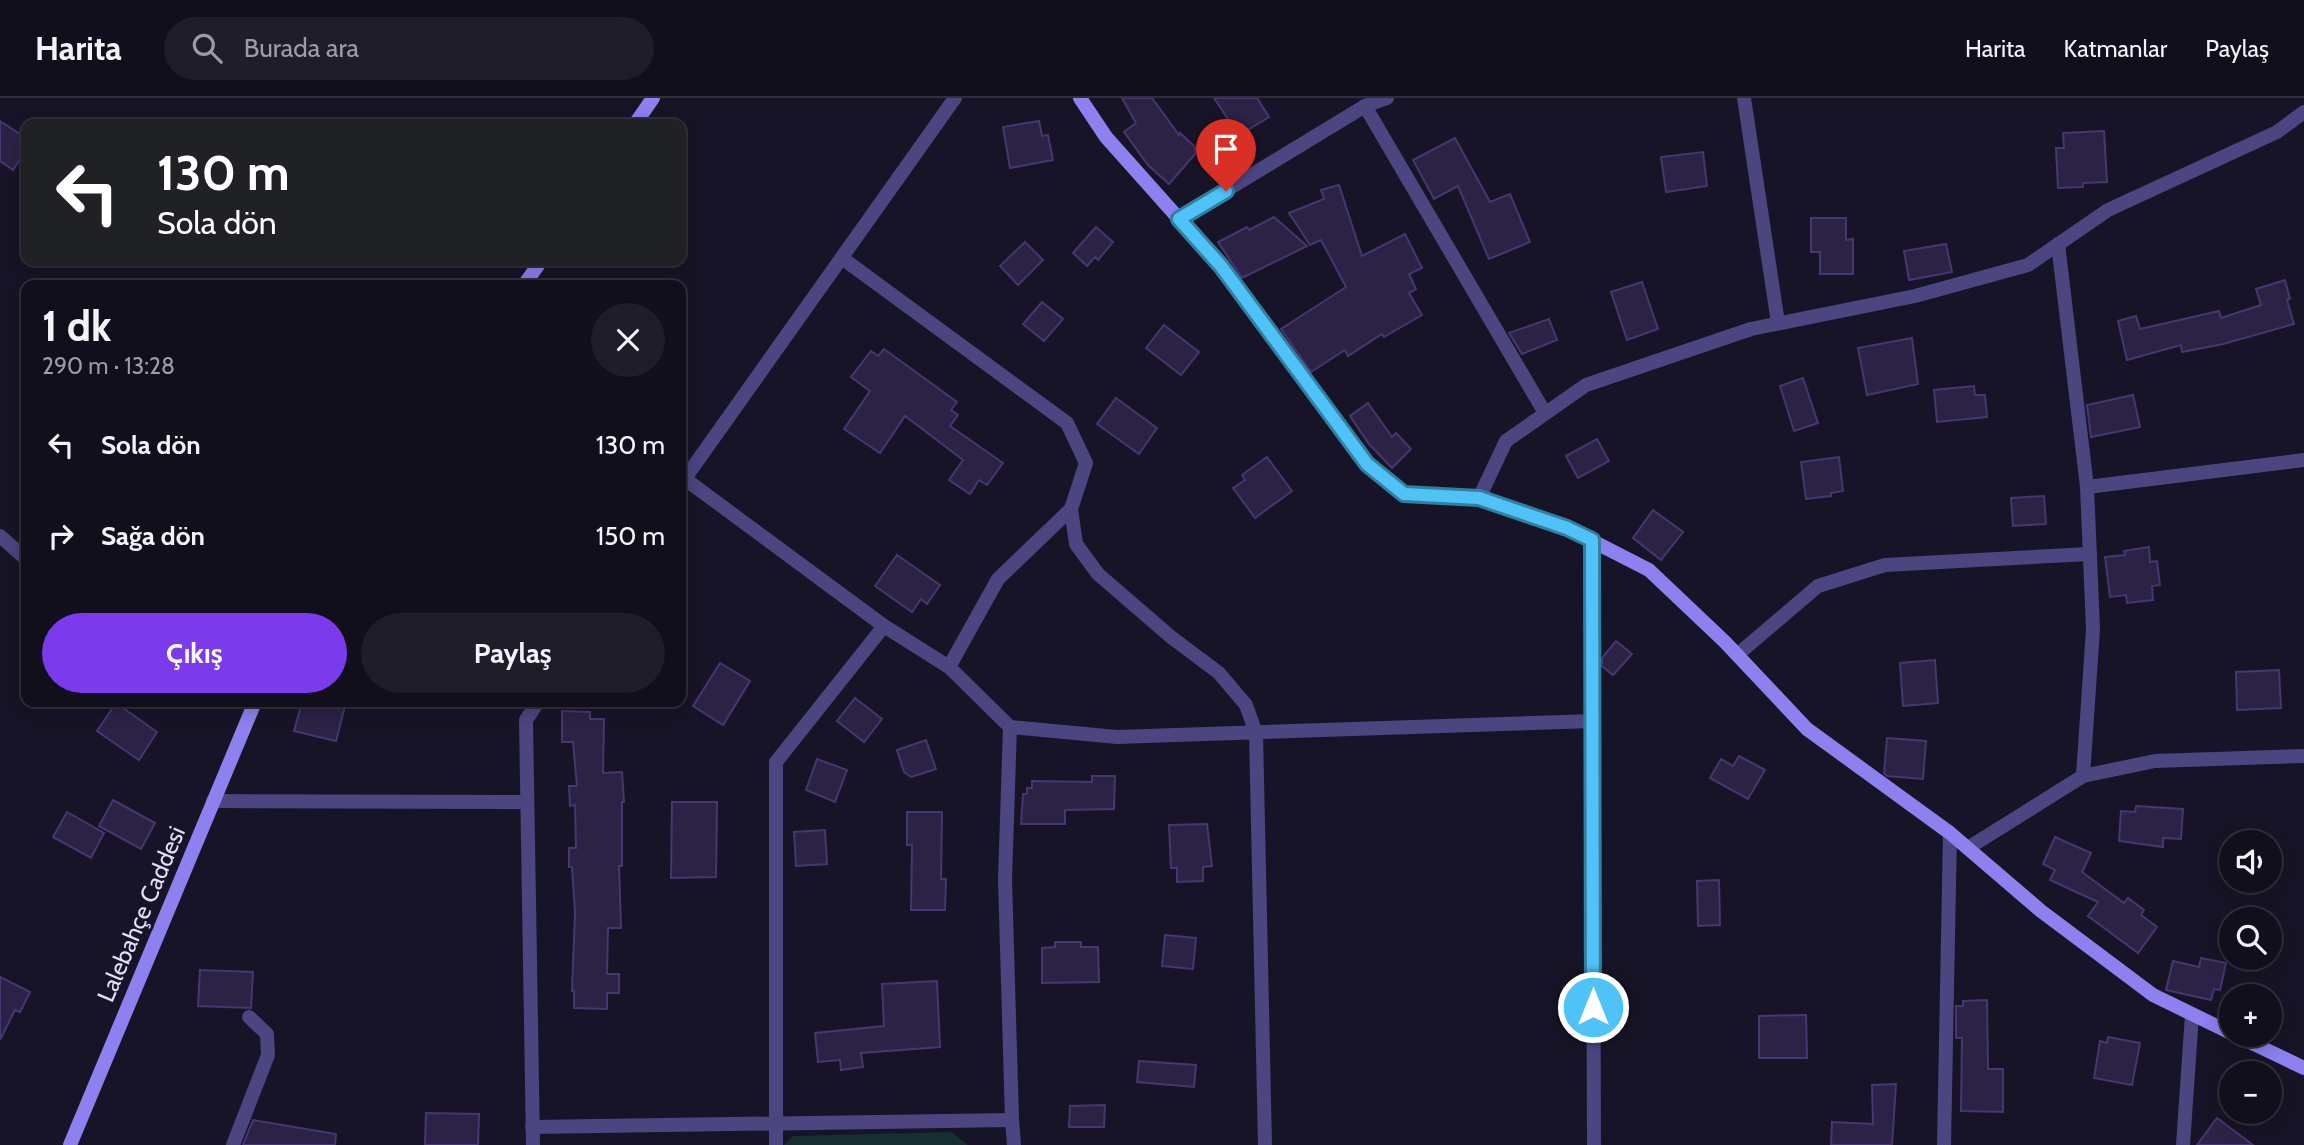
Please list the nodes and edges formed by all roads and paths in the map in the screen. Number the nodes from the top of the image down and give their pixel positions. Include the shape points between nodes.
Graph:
1 (653, 98) edge
2 (956, 98) edge
3 (1080, 98) edge
4 (1387, 98) edge
5 (1744, 98) edge
6 (1365, 106) junction
7 (2304, 111) edge
8 (638, 119) edge
9 (1179, 219) junction
10 (2058, 244) junction
11 (842, 258) junction
12 (1779, 323) junction
13 (1545, 413) junction
14 (2304, 460) edge
15 (686, 478) edge
16 (686, 484) edge
17 (2087, 487) junction
18 (1479, 498) junction
19 (1071, 509) junction
20 (0, 536) edge
21 (1592, 540) junction
22 (2090, 554) junction
23 (21, 555) edge
24 (884, 626) junction
25 (1737, 655) junction
26 (949, 667) junction
27 (253, 707) edge
28 (535, 707) edge
29 (1594, 721) junction
30 (1010, 727) junction
31 (1256, 733) junction
32 (2304, 756) edge
33 (2083, 776) junction
34 (213, 801) junction
35 (527, 802) junction
36 (1950, 833) junction
37 (1968, 848) junction
38 (2192, 1014) junction
39 (249, 1017) dead end
40 (2219, 1028) edge
41 (2260, 1047) edge
42 (2304, 1068) edge
43 (1012, 1120) junction
44 (776, 1123) junction
45 (532, 1128) junction
46 (70, 1145) edge
47 (233, 1145) edge
48 (533, 1145) edge
49 (776, 1145) edge
50 (1014, 1145) edge
51 (1265, 1145) edge
52 (1594, 1145) edge
53 (1944, 1145) edge
54 (2183, 1145) edge

1 - 8 street
2 - 11 street
3 - 9 street via 1106,137
4 - 6 street
5 - 12 street
6 - 9 street
6 - 13 street
7 - 10 street via 2277,132 2108,210
9 - 18 street via 1221,266 1367,464 1404,494
10 - 12 street via 2028,265 1915,296
10 - 17 street
11 - 15 street
11 - 19 street via 1067,424 1086,463
12 - 13 street via 1586,385
13 - 18 street via 1506,441
14 - 17 street
16 - 24 street
17 - 22 street
18 - 21 street
19 - 26 street via 998,579
19 - 31 street via 1076,544 1098,574 1219,673 1245,705
20 - 23 street
21 - 25 street via 1649,570
21 - 29 street
22 - 25 street via 1885,565 1818,586
22 - 33 street via 2093,629
24 - 26 street
24 - 44 street via 776,762
25 - 36 street via 1807,729
26 - 30 street
27 - 34 street, Lalebahçe Caddesi
28 - 35 street via 526,720
29 - 31 street
29 - 52 street
30 - 31 street via 1117,737
30 - 43 street via 1005,879
31 - 51 street
32 - 33 street via 2155,761
33 - 37 street
34 - 35 street
34 - 46 street, Lalebahçe Caddesi
35 - 45 street
36 - 37 street
36 - 53 street
37 - 38 street via 2040,911 2153,995
38 - 40 street
38 - 54 street
39 - 47 street via 267,1034 268,1055
41 - 42 street
43 - 44 street
43 - 50 street
44 - 45 street
44 - 49 street
45 - 48 street

